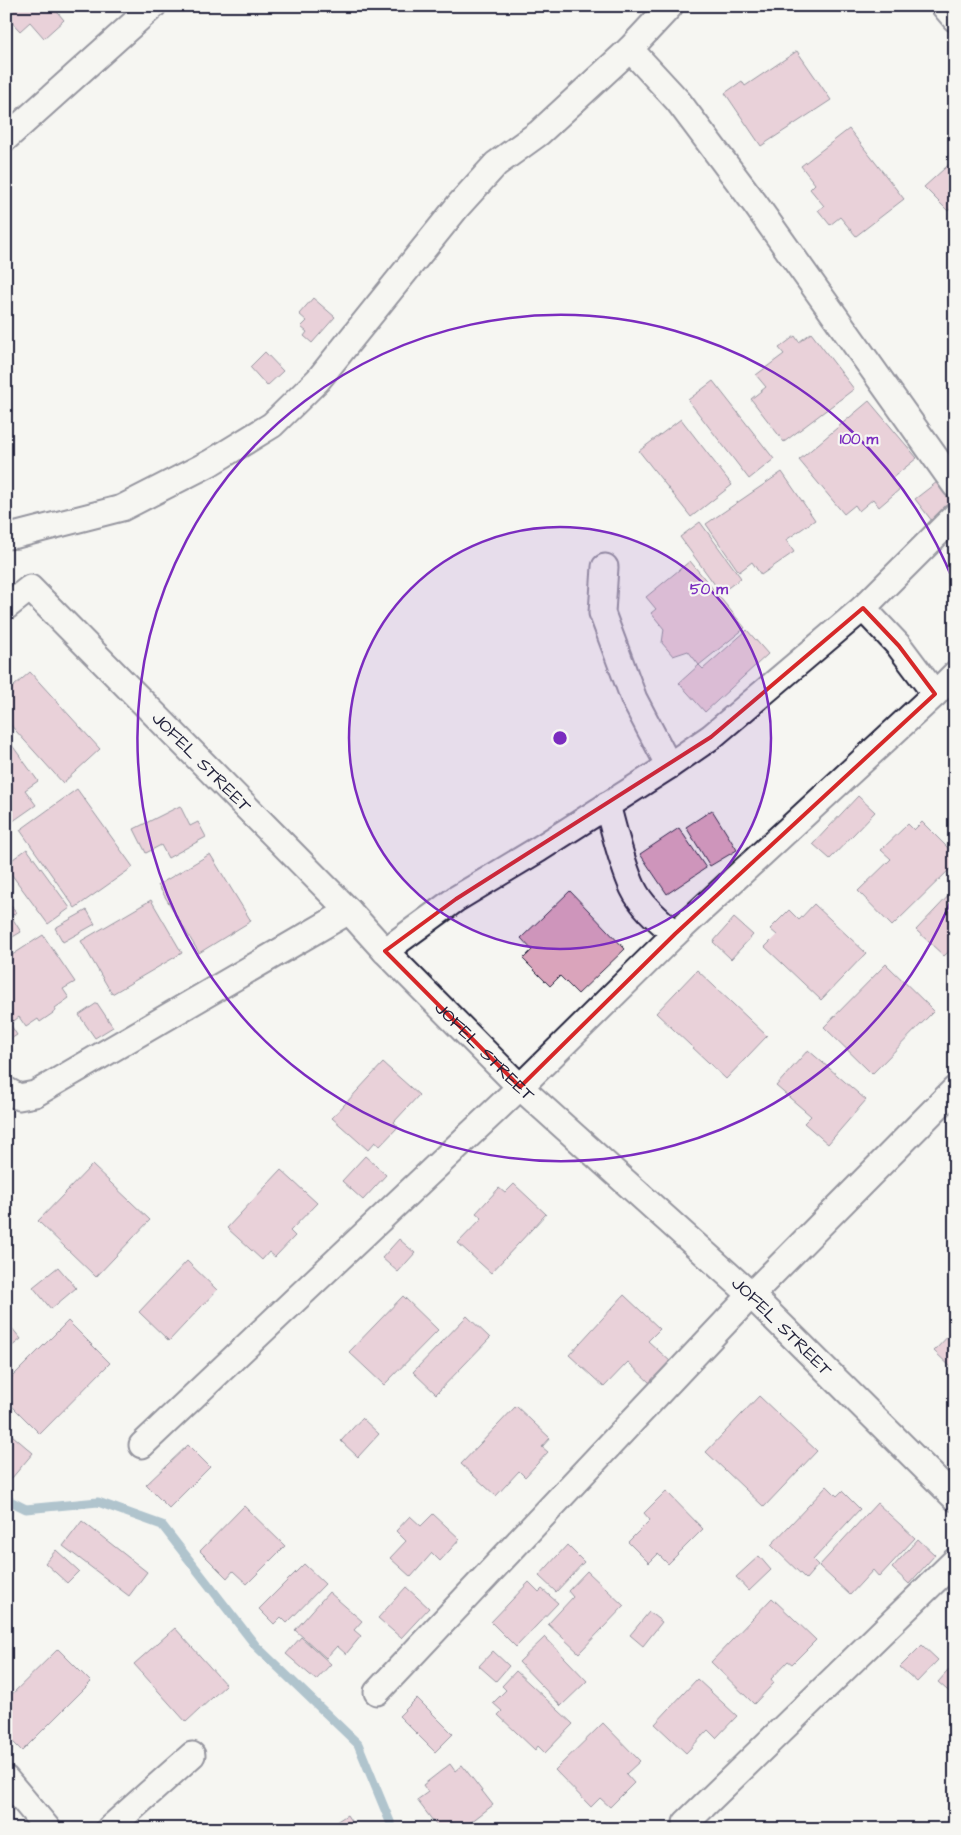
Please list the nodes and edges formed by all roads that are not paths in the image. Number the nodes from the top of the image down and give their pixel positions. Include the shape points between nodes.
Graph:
1 (153, 6) edge
2 (670, 6) edge
3 (944, 6) edge
4 (955, 19) edge
5 (630, 48) junction
6 (6, 138) edge
7 (955, 485) edge
8 (955, 516) edge
9 (6, 536) edge
10 (605, 567) dead end
11 (6, 607) edge
12 (863, 608) junction
13 (955, 674) edge
14 (935, 694) junction
15 (670, 766) junction
16 (607, 806) junction
17 (349, 911) junction
18 (675, 934) junction
19 (385, 951) junction
20 (520, 1087) junction
21 (955, 1089) edge
22 (6, 1090) edge
23 (752, 1295) junction
24 (142, 1445) dead end
25 (955, 1498) edge
26 (955, 1561) edge
27 (377, 1692) dead end
28 (192, 1755) dead end
29 (6, 1779) edge
30 (686, 1823) dead end
31 (48, 1829) edge
32 (109, 1829) edge

1 - 6 street
2 - 5 street
3 - 4 street
5 - 7 street via 678,102 756,205
5 - 9 street via 539,133 496,164 458,206 318,380 272,425 210,463 122,508
8 - 12 street
10 - 15 street via 602,613 634,699
11 - 17 street, JOFEL STREET via 30,588
12 - 14 street via 899,646
12 - 15 street via 711,737
13 - 14 street
14 - 18 street
15 - 16 street
16 - 18 street via 634,889 653,915
16 - 19 street via 456,899
17 - 19 street, JOFEL STREET
17 - 22 street via 35,1094 19,1096
18 - 20 street
19 - 20 street, JOFEL STREET
20 - 23 street, JOFEL STREET
20 - 24 street
21 - 23 street
23 - 25 street, JOFEL STREET
23 - 27 street
26 - 30 street
28 - 32 street
29 - 31 street

